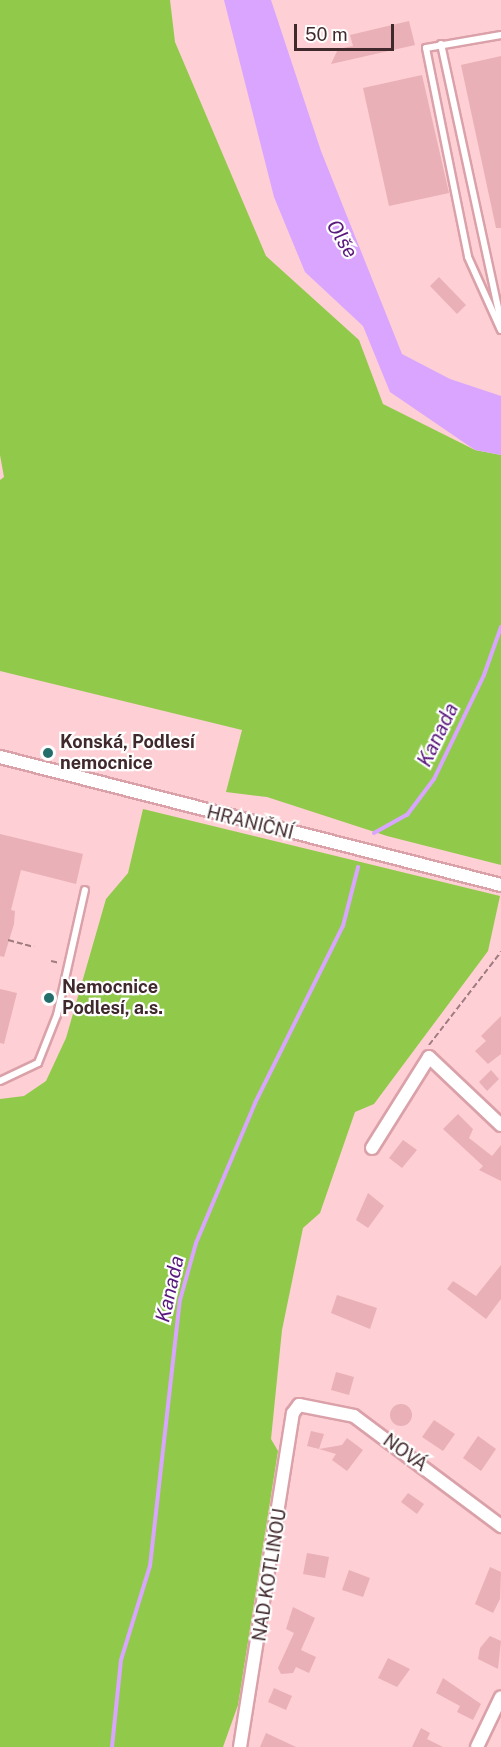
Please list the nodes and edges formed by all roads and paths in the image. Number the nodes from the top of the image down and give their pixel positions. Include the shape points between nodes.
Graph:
1 (501, 35) edge
2 (441, 44) junction
3 (501, 323) edge
4 (501, 330) edge
5 (0, 757) edge
6 (501, 885) edge
7 (85, 890) dead end
8 (8, 940) dead end
9 (34, 947) dead end
10 (501, 952) edge
11 (429, 1057) junction
12 (0, 1081) edge
13 (501, 1125) edge
14 (372, 1148) dead end
15 (299, 1405) joint
16 (501, 1526) edge
17 (501, 1697) edge
18 (240, 1747) edge
19 (477, 1747) edge

1 - 2 lane
2 - 3 lane
2 - 4 lane via 426,48 468,257
5 - 6 street, HRANIČNÍ
7 - 12 lane via 57,1015 39,1063
8 - 9 path
10 - 11 path via 428,1046
11 - 13 street
11 - 14 street
15 - 16 street, NOVÁ via 354,1416
15 - 18 street, NAD KOTLINOU via 293,1413
17 - 19 street

